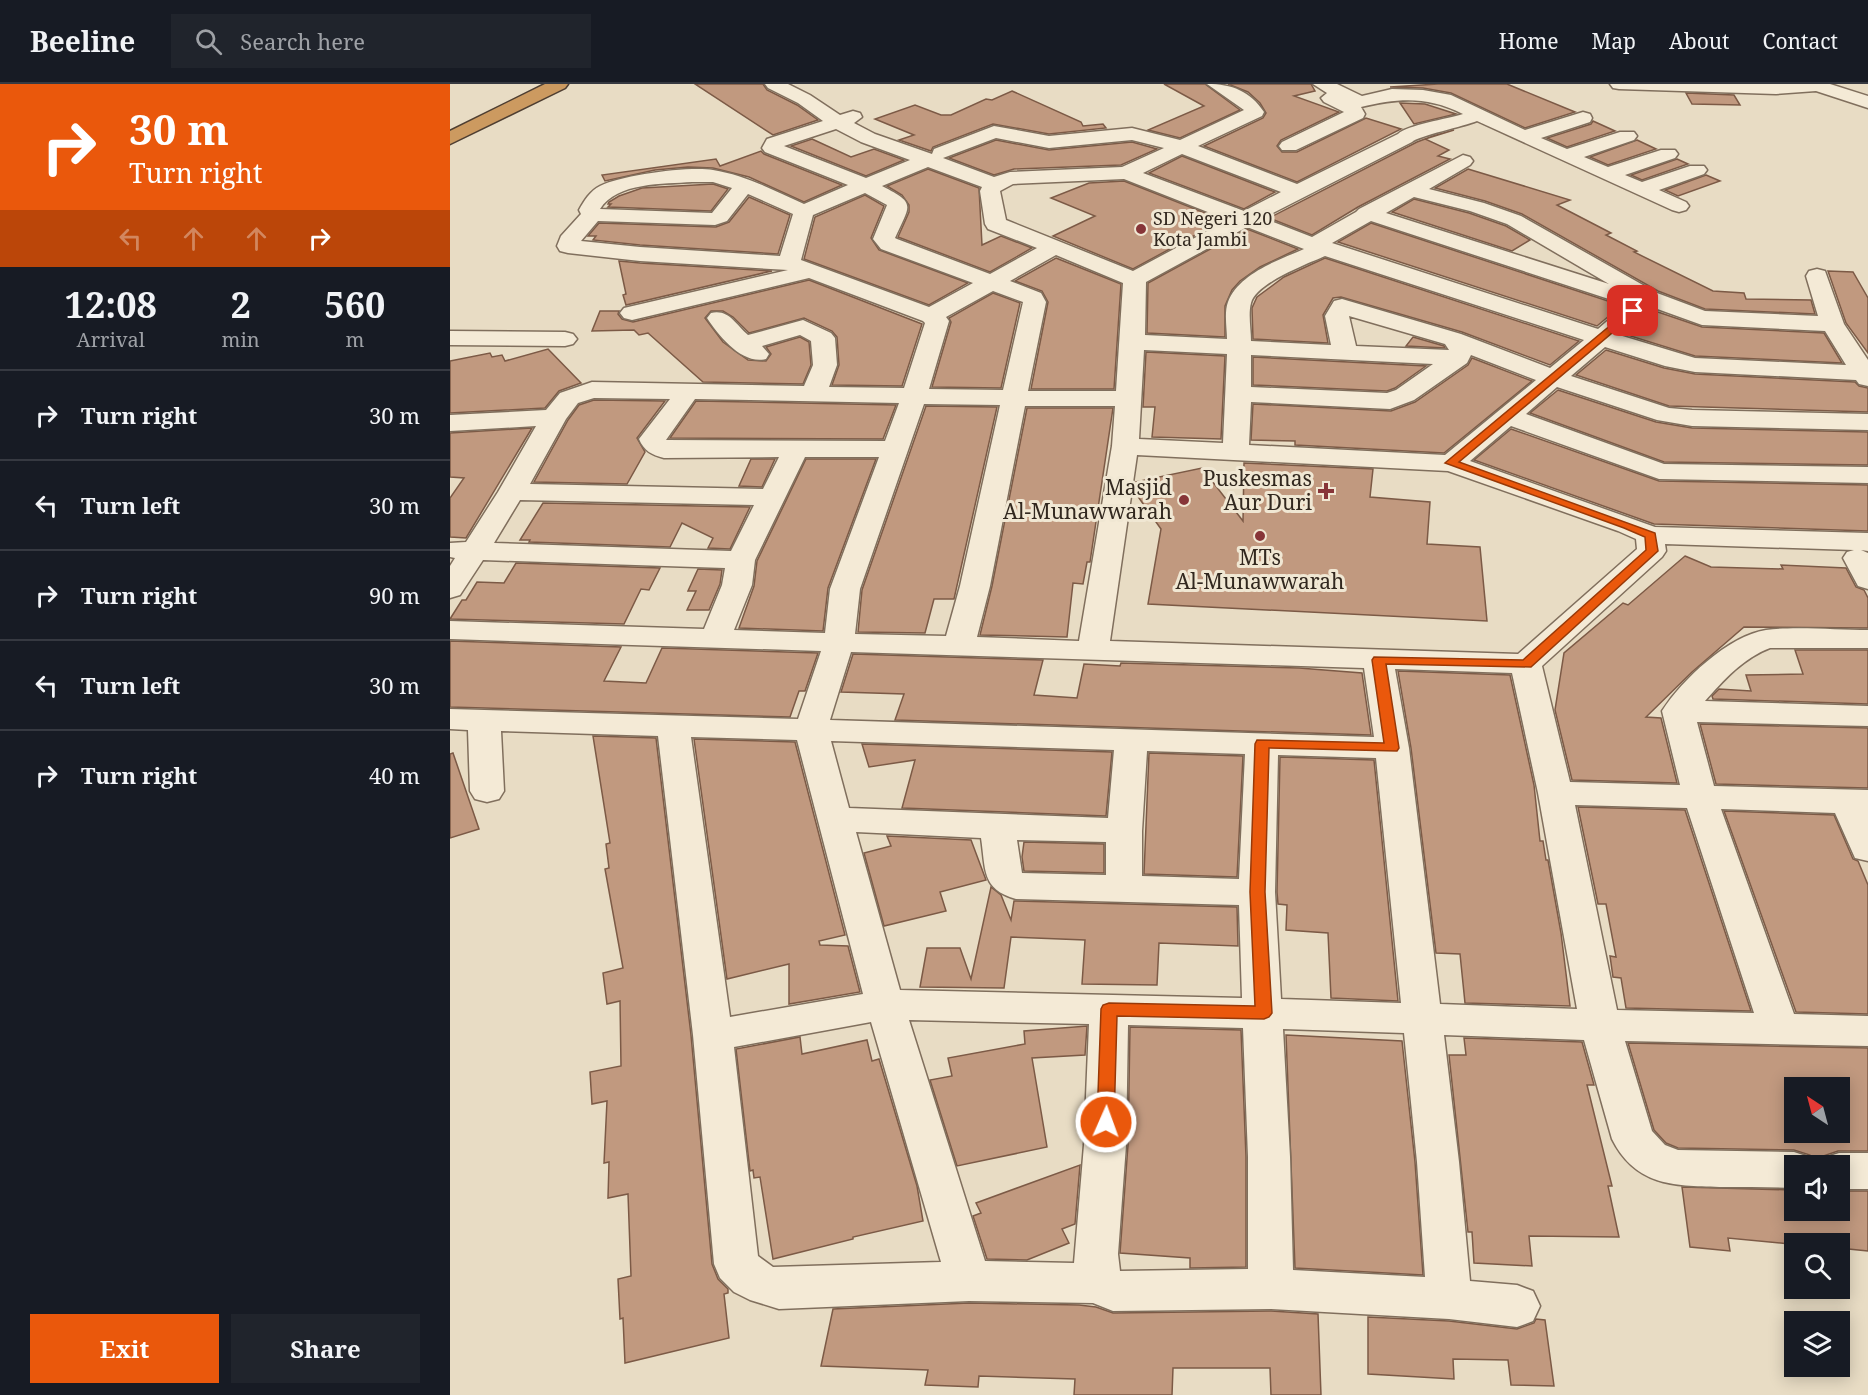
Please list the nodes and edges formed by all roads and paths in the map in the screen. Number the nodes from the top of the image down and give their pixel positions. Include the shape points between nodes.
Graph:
1 (559, 84) edge
2 (774, 84) edge
3 (796, 84) edge
4 (1216, 84) edge
5 (1317, 84) edge
6 (1322, 84) edge
7 (1619, 84) edge
8 (1626, 84) edge
9 (1814, 85) edge
10 (1341, 98) junction
11 (1868, 102) edge
12 (1478, 115) junction
13 (1583, 118) dead end
14 (844, 119) junction
15 (1229, 124) junction
16 (1627, 136) dead end
17 (1523, 137) junction
18 (450, 138) edge
19 (1180, 146) junction
20 (1289, 146) junction
21 (1668, 154) dead end
22 (935, 156) junction
23 (1566, 156) junction
24 (1463, 161) dead end
25 (1348, 167) junction
26 (1697, 170) dead end
27 (1126, 173) junction
28 (1607, 174) junction
29 (1002, 181) junction
30 (865, 185) junction
31 (743, 187) junction
32 (1642, 189) junction
33 (1410, 190) junction
34 (1298, 191) junction
35 (1679, 206) dead end
36 (804, 211) junction
37 (1366, 213) junction
38 (592, 215) junction
39 (715, 219) junction
40 (1247, 220) junction
41 (1547, 238) junction
42 (1318, 246) junction
43 (1053, 248) junction
44 (698, 257) junction
45 (1509, 260) junction
46 (799, 268) junction
47 (1402, 272) junction
48 (1817, 276) dead end
49 (1134, 279) junction
50 (991, 282) junction
51 (1458, 291) junction
52 (1649, 298) junction
53 (1342, 306) junction
54 (632, 313) dead end
55 (931, 316) junction
56 (1832, 324) junction
57 (737, 336) dead end
58 (450, 338) edge
59 (1601, 338) junction
60 (565, 339) dead end
61 (1133, 342) junction
62 (1240, 347) junction
63 (1455, 348) junction
64 (1345, 352) junction
65 (1867, 375) edge
66 (1553, 378) junction
67 (688, 392) junction
68 (814, 393) junction
69 (1239, 394) junction
70 (914, 397) junction
71 (1014, 398) junction
72 (1129, 399) junction
73 (1508, 416) junction
74 (554, 417) junction
75 (1868, 422) edge
76 (450, 423) edge
77 (1125, 446) junction
78 (796, 449) junction
79 (895, 449) junction
80 (1236, 451) junction
81 (1451, 463) junction
82 (1868, 475) edge
83 (512, 492) junction
84 (771, 497) junction
85 (1651, 543) junction
86 (462, 550) edge
87 (1865, 559) edge
88 (741, 560) junction
89 (450, 589) edge
90 (450, 630) edge
91 (715, 638) junction
92 (1868, 639) edge
93 (839, 642) junction
94 (959, 646) junction
95 (1093, 651) junction
96 (1378, 660) junction
97 (1526, 664) junction
98 (1678, 711) junction
99 (1868, 716) edge
100 (450, 719) edge
101 (484, 720) junction
102 (673, 725) junction
103 (811, 730) junction
104 (1131, 739) junction
105 (1262, 744) junction
106 (1392, 748) junction
107 (487, 791) dead end
108 (1555, 793) junction
109 (1700, 797) junction
110 (1858, 802) edge
111 (834, 819) junction
112 (997, 828) junction
113 (1124, 831) junction
114 (1868, 849) edge
115 (1124, 888) junction
116 (1257, 892) junction
117 (885, 1005) junction
118 (1109, 1009) junction
119 (1264, 1013) junction
120 (1422, 1017) junction
121 (1600, 1025) junction
122 (1779, 1029) junction
123 (1868, 1031) edge
124 (713, 1035) junction
125 (1784, 1170) edge
126 (1850, 1171) edge
127 (1868, 1171) edge
128 (969, 1281) junction
129 (1099, 1283) junction
130 (1270, 1289) junction
131 (1449, 1299) junction
132 (1517, 1306) dead end

1 - 18 highway
2 - 14 street
3 - 14 street
4 - 15 street via 1255,109 1253,114
5 - 10 street via 1308,88
6 - 10 street
7 - 8 street
8 - 9 street via 1776,89
9 - 11 street
10 - 12 street via 1360,102 1392,94 1432,96
10 - 20 street via 1356,114
12 - 17 street
12 - 25 street via 1410,133
13 - 17 street
14 - 22 street via 868,138
14 - 30 street via 774,143 772,148
15 - 19 street
15 - 20 street
16 - 23 street
17 - 23 street
19 - 22 street via 1132,134 1049,142 994,132
19 - 27 street
19 - 34 street
20 - 25 street
21 - 28 street
22 - 29 street
22 - 30 street
23 - 28 street
24 - 33 street
25 - 34 street
26 - 32 street
27 - 29 street
27 - 40 street
28 - 32 street
29 - 43 street via 990,190 996,224
30 - 36 street
30 - 50 street via 897,202 885,241
31 - 36 street
31 - 38 street via 712,176 629,184 607,190 591,205
31 - 39 street
32 - 35 street
33 - 37 street
33 - 41 street via 1496,213
34 - 40 street
36 - 46 street
37 - 42 street
37 - 45 street
38 - 39 street
38 - 44 street via 568,246
39 - 44 street via 711,237
40 - 42 street
40 - 49 street
41 - 45 street
41 - 52 street
42 - 47 street
42 - 62 street via 1244,293 1238,316
43 - 49 street
43 - 50 street
44 - 46 street
45 - 51 street
45 - 52 street via 1629,298
46 - 54 street
46 - 55 street
47 - 51 street
47 - 53 street
48 - 56 street
49 - 61 street
50 - 55 street
50 - 71 street via 1035,300
51 - 59 street
52 - 56 street via 1702,318
52 - 59 street
53 - 63 street
53 - 64 street via 1338,316
55 - 70 street via 937,321
56 - 65 street
57 - 68 street via 799,316 825,342 825,365
58 - 60 street
59 - 65 street via 1695,365
59 - 66 street
61 - 62 street
61 - 72 street
62 - 64 street
62 - 69 street
63 - 64 street
63 - 66 street
63 - 69 street via 1405,395 1390,401
66 - 73 street
66 - 75 street via 1678,417
67 - 68 street
67 - 74 street via 592,390 569,398
67 - 78 street via 652,439 658,447
68 - 70 street
69 - 80 street
70 - 71 street
70 - 79 street
71 - 72 street
71 - 94 street
72 - 77 street
73 - 81 street
73 - 82 street via 1659,471
74 - 76 street
74 - 83 street
77 - 80 street
77 - 95 street
78 - 79 street
78 - 84 street
79 - 93 street via 845,589
80 - 81 street
81 - 85 street
83 - 84 street
83 - 86 street
84 - 88 street
85 - 87 street
85 - 97 street
86 - 88 street
86 - 89 street
88 - 91 street via 737,585
90 - 91 street
91 - 93 street
92 - 98 street via 1755,642 1715,672
93 - 94 street
93 - 103 street
94 - 95 street
95 - 96 street
96 - 97 street
96 - 106 street
97 - 108 street
98 - 99 street
98 - 109 street
100 - 101 street
101 - 102 street
101 - 107 street
102 - 103 street
102 - 124 street
103 - 104 street
103 - 111 street
104 - 105 street
104 - 113 street
105 - 106 street
105 - 116 street
106 - 120 street
108 - 109 street
108 - 121 street
109 - 110 street
109 - 122 street
110 - 114 street
111 - 112 street
111 - 117 street
112 - 113 street
112 - 115 street via 1005,877 1016,886
113 - 115 street
115 - 116 street
116 - 119 street
117 - 118 street
117 - 124 street
117 - 128 street
118 - 119 street
118 - 129 street via 1105,1145 1096,1254
119 - 120 street
119 - 130 street
120 - 121 street
120 - 131 street
121 - 122 street
121 - 125 street via 1633,1138 1650,1157 1674,1167
122 - 123 street
124 - 128 street via 736,1264 747,1276 761,1285 779,1289
126 - 127 street
128 - 129 street
129 - 130 street via 1113,1291
130 - 131 street
131 - 132 street

